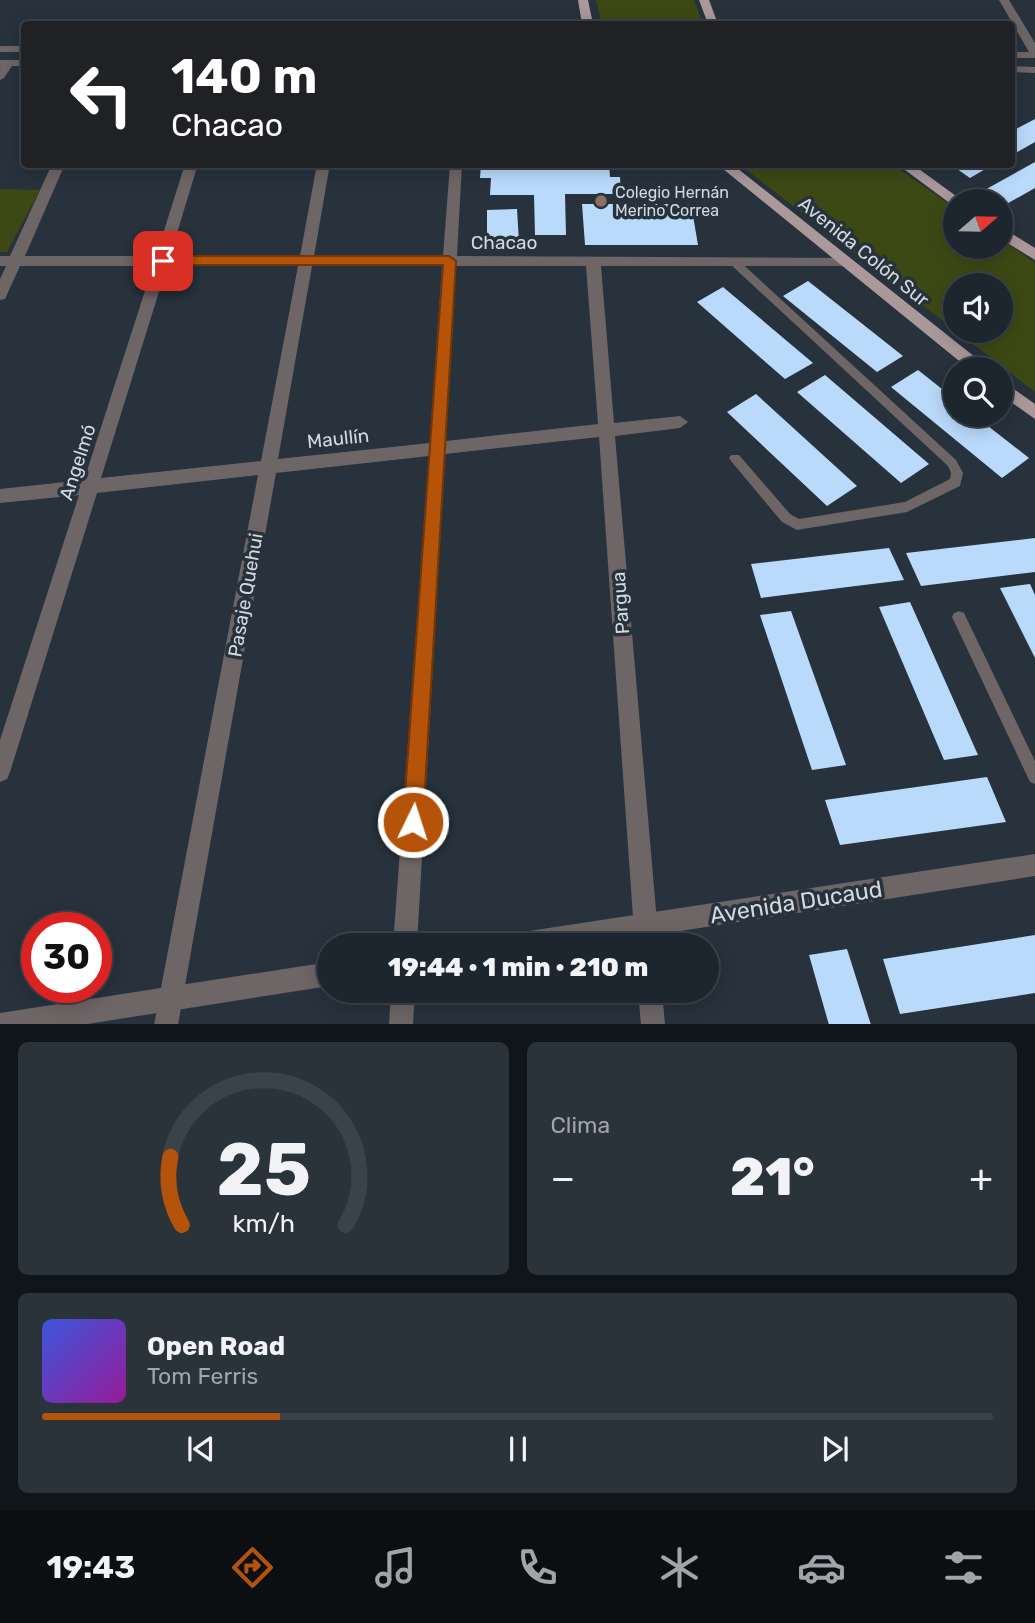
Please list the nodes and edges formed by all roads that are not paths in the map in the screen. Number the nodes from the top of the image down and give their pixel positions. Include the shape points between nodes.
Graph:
1 (583, 0) edge
2 (704, 0) edge
3 (1004, 0) edge
4 (587, 21) edge
5 (712, 21) edge
6 (0, 49) edge
7 (21, 49) edge
8 (1035, 54) edge
9 (1015, 55) edge
10 (4, 63) edge
11 (1015, 69) edge
12 (1035, 70) edge
13 (0, 76) edge
14 (57, 168) edge
15 (191, 168) edge
16 (323, 168) edge
17 (456, 168) edge
18 (728, 168) edge
19 (909, 168) edge
20 (943, 192) edge
21 (1013, 240) edge
22 (1035, 256) edge
23 (8, 261) edge
24 (163, 261) junction
25 (307, 261) junction
26 (449, 261) junction
27 (593, 261) junction
28 (733, 261) junction
29 (841, 261) junction
30 (0, 295) edge
31 (964, 357) edge
32 (1013, 396) edge
33 (1035, 413) edge
34 (680, 422) dead end
35 (606, 430) junction
36 (437, 448) junction
37 (734, 458) dead end
38 (269, 467) junction
39 (91, 486) junction
40 (0, 496) edge
41 (959, 617) dead end
42 (0, 772) edge
43 (1035, 777) edge
44 (1035, 865) edge
45 (406, 933) edge
46 (646, 933) edge
47 (657, 933) edge
48 (317, 976) edge
49 (170, 999) junction
50 (402, 1003) edge
51 (651, 1003) edge
52 (0, 1024) edge
53 (166, 1024) edge
54 (401, 1024) edge
55 (653, 1024) edge

1 - 4 main road
2 - 5 main road
3 - 8 street
6 - 7 street
8 - 9 street
10 - 13 street
11 - 12 street
14 - 23 street
15 - 24 street, Angelmó
16 - 25 street, Pasaje Quehui
17 - 26 street
18 - 29 main road, Avenida Colón Sur
19 - 20 main road
21 - 22 main road
23 - 24 street, Chacao
23 - 30 street
24 - 25 street, Chacao
24 - 39 street, Angelmó
25 - 26 street, Chacao
25 - 38 street, Pasaje Quehui
26 - 27 street, Chacao
26 - 36 street
27 - 28 street, Chacao
27 - 35 street, Pargua
28 - 29 street, Chacao
28 - 37 lane via 952,463 957,473 956,482 907,507 797,525
29 - 31 main road, Avenida Colón Sur
32 - 33 main road
34 - 35 street, Maullín
35 - 36 street, Maullín
35 - 46 street, Pargua
36 - 38 street, Maullín
36 - 45 street
38 - 39 street, Maullín
38 - 49 street, Pasaje Quehui
39 - 40 street, Maullín
39 - 42 street, Angelmó
41 - 43 lane
44 - 47 street, Avenida Ducaud
48 - 49 street
49 - 52 street
49 - 53 street, Pasaje Quehui
50 - 54 street
51 - 55 street

